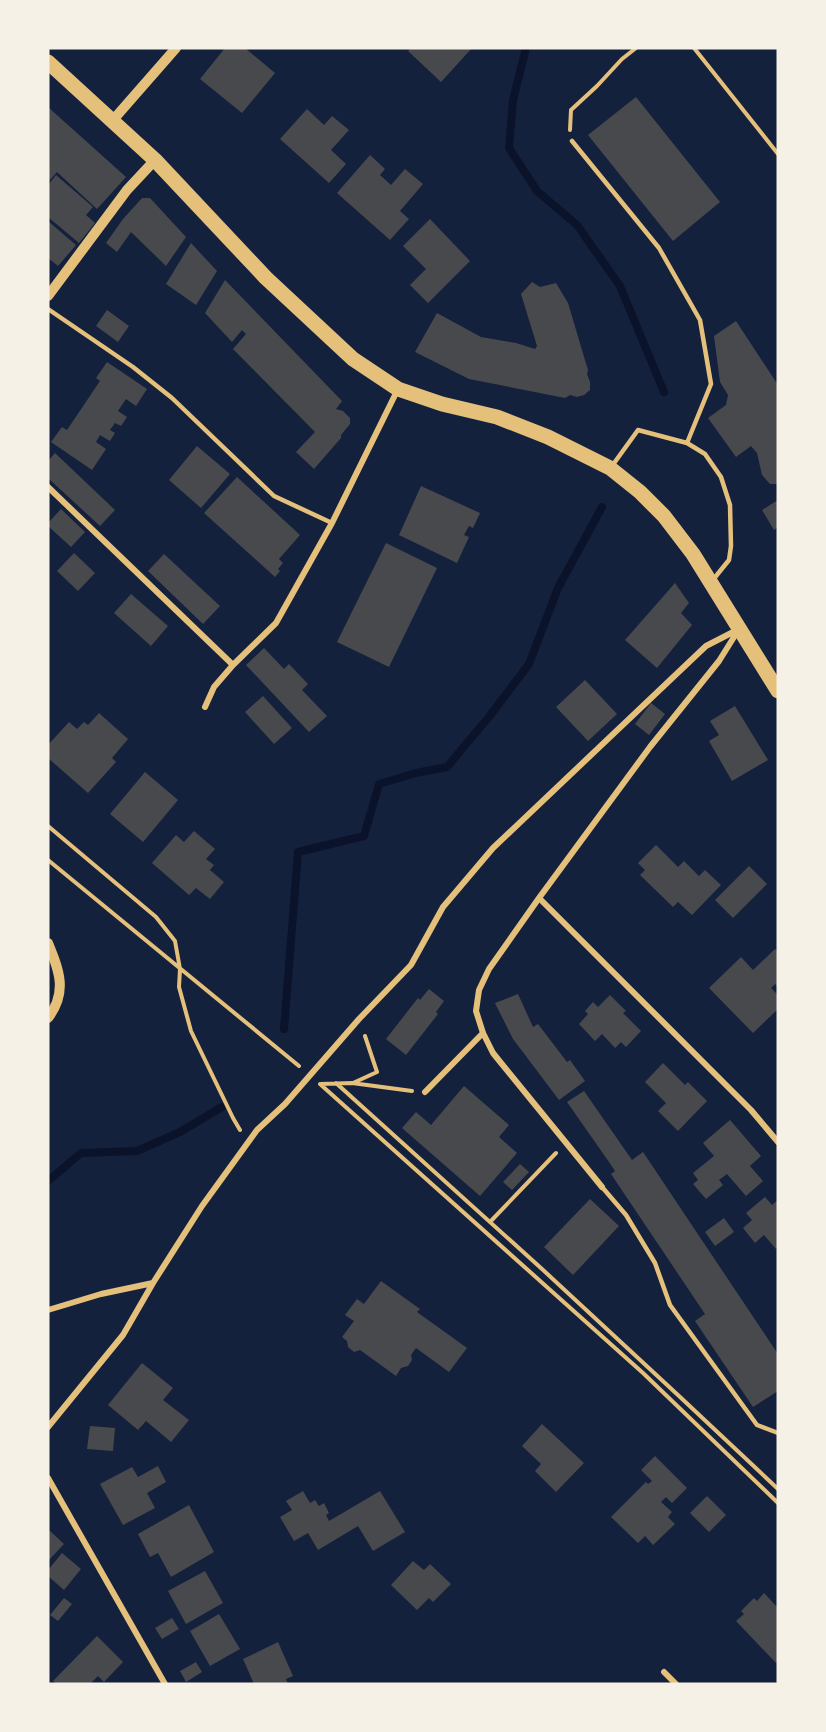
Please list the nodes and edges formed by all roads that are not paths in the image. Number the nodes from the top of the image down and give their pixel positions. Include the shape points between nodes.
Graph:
1 (176, 48) edge
2 (48, 62) edge
3 (113, 120) junction
4 (572, 141) road end
5 (155, 160) junction
6 (48, 296) edge
7 (48, 309) edge
8 (398, 389) junction
9 (687, 443) junction
10 (610, 468) junction
11 (48, 487) edge
12 (332, 523) junction
13 (712, 582) junction
14 (739, 629) junction
15 (233, 665) junction
16 (778, 691) edge
17 (205, 707) dead end
18 (539, 898) junction
19 (48, 943) edge
20 (48, 1018) edge
21 (483, 1033) junction
22 (425, 1092) road end
23 (778, 1142) edge
24 (602, 1187) joint
25 (153, 1283) junction
26 (48, 1310) edge
27 (48, 1427) edge
28 (778, 1433) edge
29 (48, 1478) edge
30 (664, 1672) dead end
31 (165, 1684) edge
32 (676, 1684) edge

1 - 3 street
2 - 3 main road
3 - 5 main road
4 - 9 lane via 659,248 700,320 711,384
5 - 6 street via 127,190
5 - 8 main road via 266,278 353,359
7 - 12 lane via 172,398 274,496
8 - 10 main road via 548,436
8 - 12 street
9 - 10 lane via 638,430
9 - 13 lane via 705,454 721,477 730,505 729,561
10 - 13 main road via 664,516
11 - 15 street
12 - 15 street via 276,623
13 - 14 main road
14 - 16 main road
14 - 18 street via 719,661
14 - 25 street via 706,646 493,848 443,907 411,965 257,1130
15 - 17 street via 214,687
18 - 21 street via 489,969 479,990 476,1011
18 - 23 street via 751,1110
19 - 20 street via 58,970 60,995
21 - 22 street
21 - 24 street via 493,1053
24 - 28 lane via 626,1215 655,1263 670,1305 757,1425
25 - 26 street
25 - 27 street via 123,1335
29 - 31 street
30 - 32 street

